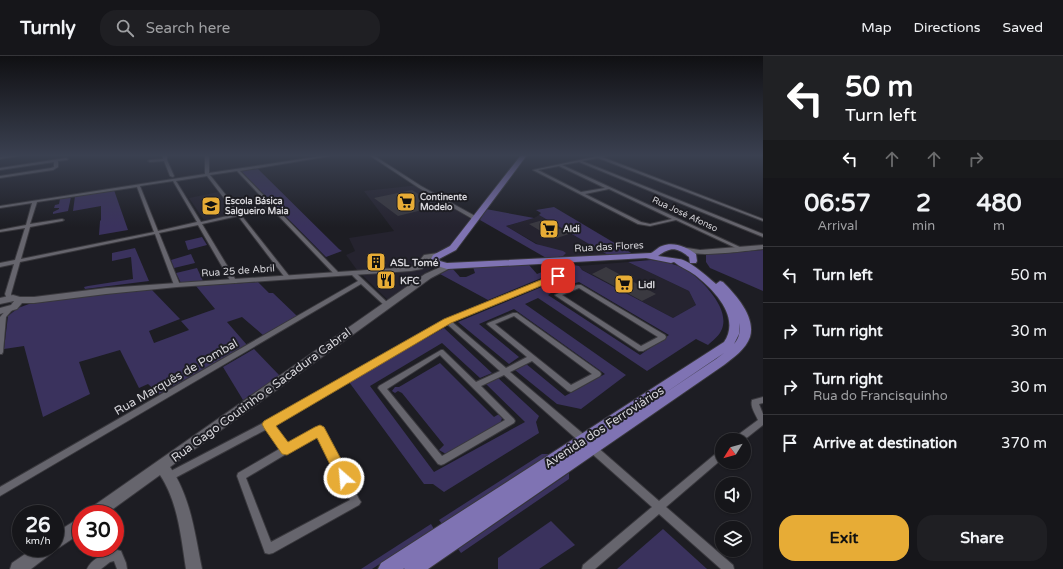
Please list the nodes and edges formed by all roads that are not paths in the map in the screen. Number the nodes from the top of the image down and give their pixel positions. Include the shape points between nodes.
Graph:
1 (168, 179) edge
2 (174, 179) edge
3 (212, 179) edge
4 (247, 179) edge
5 (409, 179) edge
6 (506, 179) edge
7 (552, 179) edge
8 (589, 179) edge
9 (623, 179) edge
10 (656, 179) edge
11 (138, 185) junction
12 (609, 188) junction
13 (580, 193) junction
14 (35, 201) junction
15 (0, 207) edge
16 (274, 207) junction
17 (465, 212) junction
18 (481, 212) junction
19 (239, 214) junction
20 (676, 219) junction
21 (62, 220) dead end
22 (763, 220) edge
23 (474, 222) junction
24 (199, 223) junction
25 (28, 226) junction
26 (0, 231) edge
27 (157, 232) junction
28 (763, 236) edge
29 (763, 247) edge
30 (740, 248) junction
31 (660, 251) junction
32 (439, 256) junction
33 (695, 256) junction
34 (676, 257) junction
35 (454, 259) junction
36 (558, 261) junction
37 (18, 262) junction
38 (0, 265) edge
39 (567, 272) dead end
40 (354, 273) junction
41 (337, 274) junction
42 (428, 276) junction
43 (288, 278) junction
44 (548, 280) junction
45 (362, 281) junction
46 (234, 282) junction
47 (177, 285) junction
48 (568, 291) junction
49 (9, 298) junction
50 (0, 302) edge
51 (15, 305) junction
52 (387, 305) junction
53 (1, 313) edge
54 (447, 321) junction
55 (0, 352) edge
56 (532, 358) junction
57 (505, 371) junction
58 (475, 386) junction
59 (763, 400) edge
60 (762, 420) edge
61 (268, 424) junction
62 (746, 433) edge
63 (588, 444) junction
64 (287, 450) junction
65 (715, 460) edge
66 (166, 471) junction
67 (0, 492) edge
68 (109, 505) edge
69 (660, 508) junction
70 (35, 557) edge
71 (18, 569) edge
72 (92, 569) edge
73 (122, 569) edge
74 (194, 569) edge
75 (387, 569) edge
76 (413, 569) edge
77 (587, 569) edge
78 (729, 569) edge

1 - 11 street
2 - 24 street
3 - 19 street
4 - 16 street
5 - 17 street
6 - 18 main road
7 - 13 street
8 - 12 street, Rua José Afonso
9 - 28 street
10 - 22 street
11 - 14 street
11 - 27 street
12 - 13 street
12 - 20 street, Rua José Afonso
13 - 20 street via 644,224
14 - 15 street
14 - 25 street
16 - 19 street
16 - 41 street
17 - 18 street
17 - 23 street via 473,217
18 - 23 main road
19 - 24 street
19 - 43 street
20 - 30 street, Rua José Afonso
21 - 25 street
23 - 35 main road
24 - 27 street
24 - 46 street
25 - 26 street
25 - 37 street
27 - 37 street
27 - 47 street
29 - 30 street
30 - 33 street
31 - 34 main road via 664,256
31 - 34 main road, Rua das Flores via 667,247
31 - 36 main road, Rua das Flores via 651,255
32 - 35 main road
32 - 35 main road via 440,264
32 - 40 street, Rua 25 de Abril via 427,257 422,265 416,268
32 - 42 street
33 - 34 main road, Avenida dos Ferroviários
33 - 34 main road via 687,262
33 - 63 main road, Avenida dos Ferroviários via 737,303 744,321 744,337 736,349 720,362
34 - 36 main road, Rua das Flores via 581,263
34 - 63 main road, Avenida dos Ferroviários via 720,293 730,307 734,319 734,334 728,345
35 - 36 main road, Rua das Flores via 481,264
35 - 42 street, Rua Gago Coutinho e Sacadura Cabral
37 - 38 street
37 - 49 street
39 - 44 street
40 - 41 street, Rua 25 de Abril
40 - 45 street
41 - 43 street, Rua 25 de Abril
42 - 52 street, Rua Gago Coutinho e Sacadura Cabral
43 - 46 street, Rua 25 de Abril
44 - 48 street
44 - 54 street
45 - 52 street
45 - 67 street, Rua Marquês de Pombal
46 - 47 street, Rua 25 de Abril
47 - 51 street, Rua 25 de Abril via 106,291 34,300
48 - 48 street via 558,295 641,349 663,337 579,286
49 - 50 street
49 - 51 street via 16,298
51 - 53 street, Rua 25 de Abril
52 - 66 street, Rua Gago Coutinho e Sacadura Cabral
53 - 55 street
54 - 57 street
54 - 61 street
56 - 56 street via 490,324 515,314 597,374 571,389
56 - 57 street
57 - 58 street
57 - 63 street
58 - 58 street via 511,421 441,461 382,388 441,352
59 - 60 street via 755,402 754,406
60 - 62 street
61 - 64 street
61 - 66 street
63 - 69 street
63 - 75 main road, Avenida dos Ferroviários
63 - 76 main road, Avenida dos Ferroviários
64 - 64 street via 320,430 356,502 269,549 241,476
65 - 69 street
66 - 68 street, Rua Gago Coutinho e Sacadura Cabral
66 - 74 street via 179,496
69 - 77 street
69 - 78 street
70 - 71 street
72 - 73 street via 108,557 117,556

